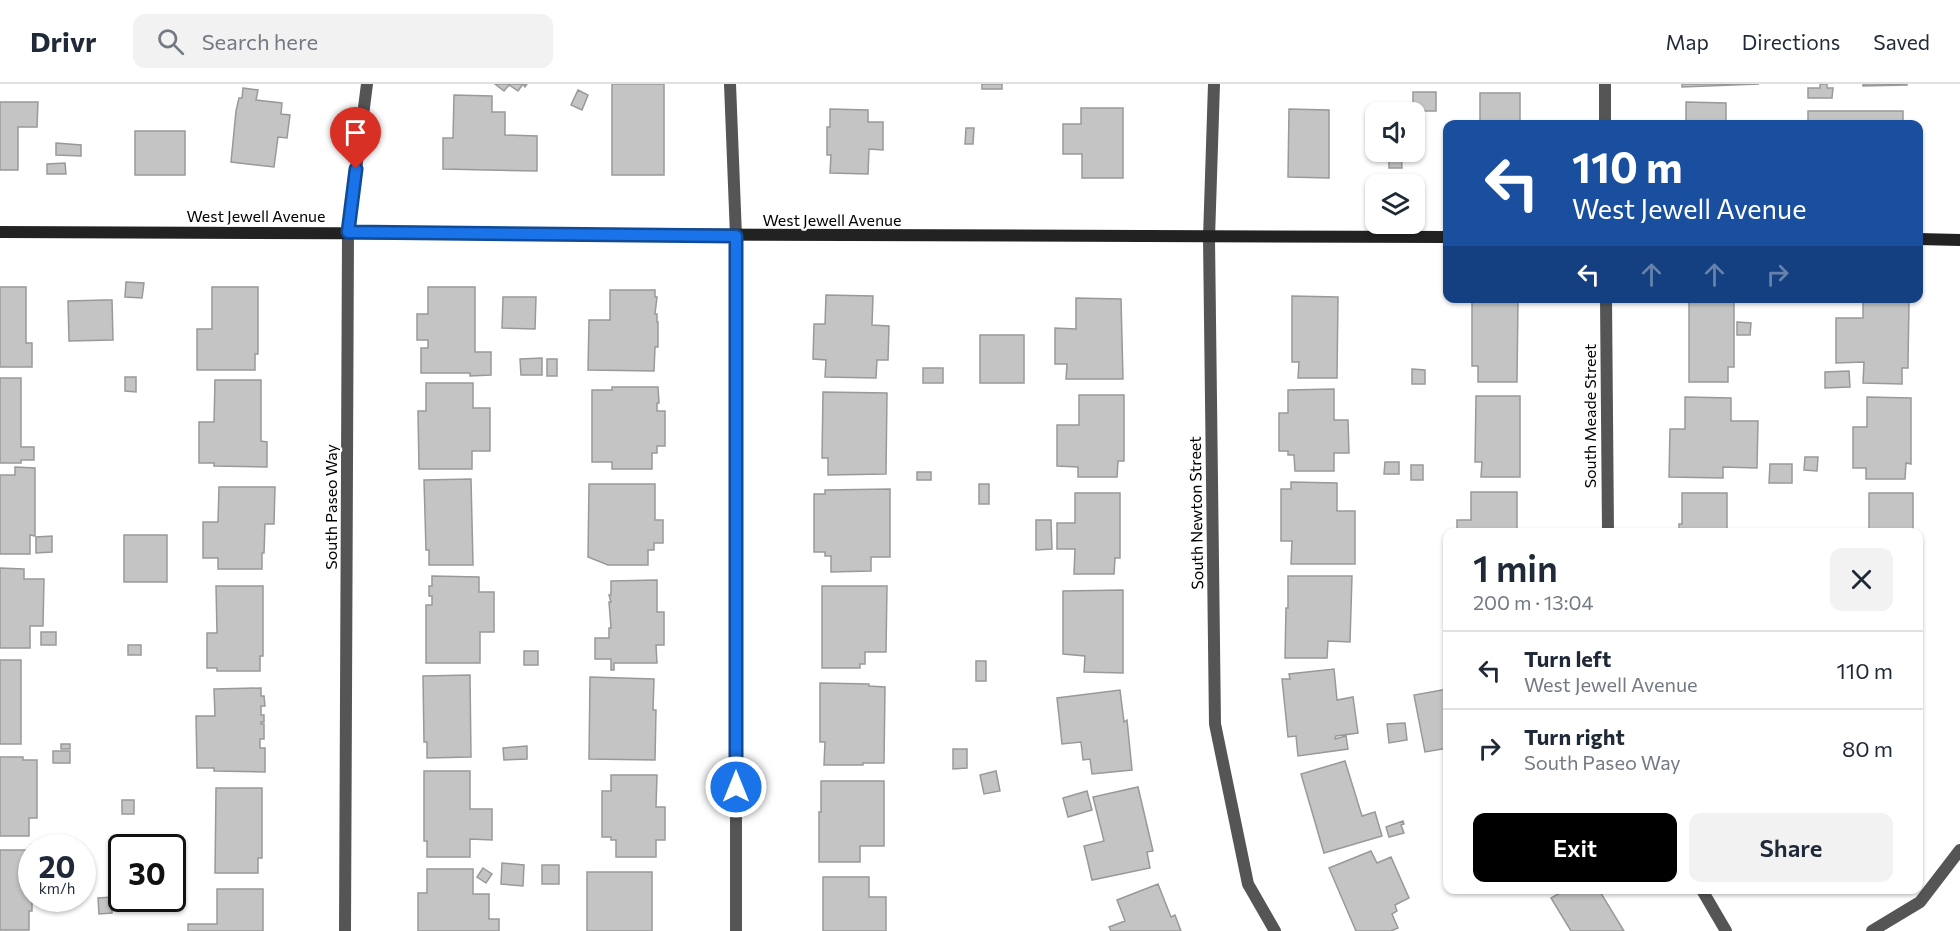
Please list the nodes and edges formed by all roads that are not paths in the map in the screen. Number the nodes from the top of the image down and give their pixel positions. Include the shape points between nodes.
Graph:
1 (367, 84) edge
2 (730, 84) edge
3 (1214, 84) edge
4 (1605, 84) edge
5 (1605, 120) edge
6 (0, 232) edge
7 (348, 232) junction
8 (736, 236) junction
9 (1443, 237) edge
10 (1209, 238) junction
11 (1923, 239) edge
12 (1960, 240) edge
13 (1606, 303) edge
14 (1608, 528) edge
15 (1960, 850) edge
16 (1704, 894) edge
17 (345, 931) edge
18 (736, 931) edge
19 (1275, 931) edge
20 (1726, 931) edge
21 (1872, 931) edge

1 - 7 street, South Paseo Way
2 - 8 street
3 - 10 street, South Newton Street
4 - 5 street
6 - 7 main road, West Jewell Avenue
7 - 8 main road, West Jewell Avenue
7 - 17 street, South Paseo Way
8 - 10 main road, West Jewell Avenue
8 - 18 street
9 - 10 main road, West Jewell Avenue
10 - 19 street, South Newton Street via 1215,724 1248,884
11 - 12 main road
13 - 14 street, South Meade Street
15 - 21 street via 1920,902
16 - 20 street

